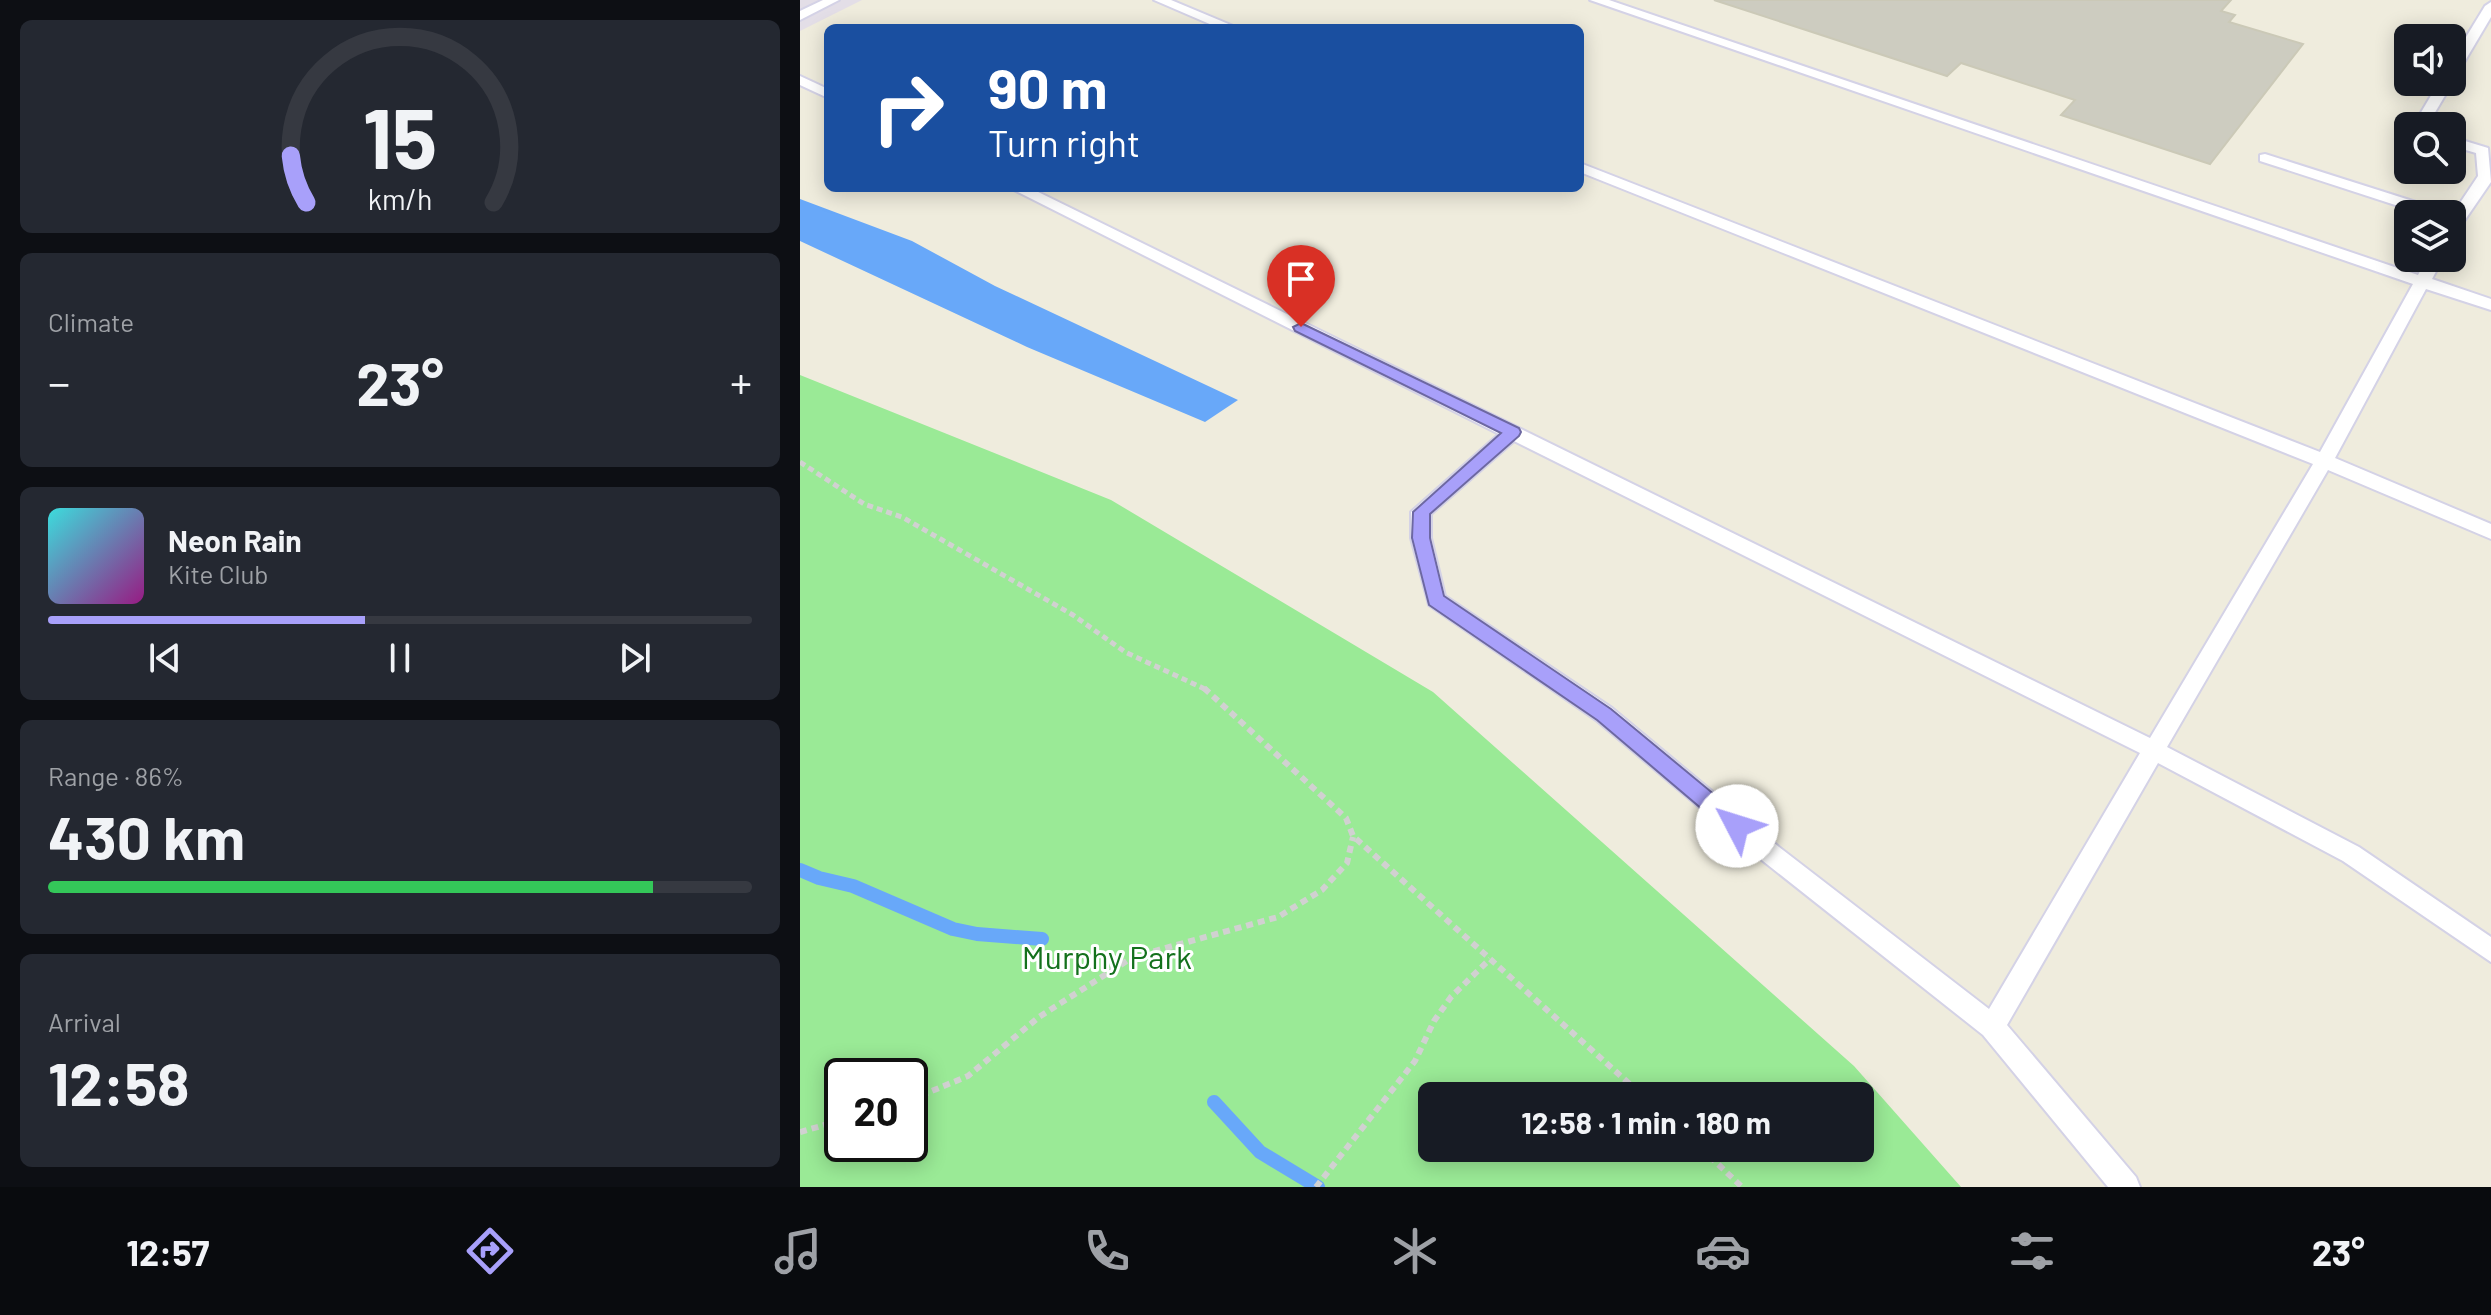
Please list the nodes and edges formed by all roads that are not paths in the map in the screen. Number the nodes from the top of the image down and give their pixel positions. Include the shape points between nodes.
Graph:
1 (833, 0) edge
2 (1160, 0) edge
3 (1596, 0) edge
4 (2488, 4) edge
5 (800, 16) edge
6 (1221, 24) edge
7 (2466, 45) edge
8 (800, 80) edge
9 (824, 92) edge
10 (2466, 146) edge
11 (2265, 158) dead end
12 (1584, 169) edge
13 (2488, 177) edge
14 (1026, 192) edge
15 (2396, 200) edge
16 (2466, 205) edge
17 (2427, 272) edge
18 (2422, 282) junction
19 (2491, 305) edge
20 (1513, 432) junction
21 (2324, 461) junction
22 (2491, 532) edge
23 (2154, 750) junction
24 (2491, 951) edge
25 (1992, 1027) junction
26 (2126, 1187) edge

1 - 5 lane
2 - 6 lane
3 - 18 lane
4 - 7 lane
8 - 9 lane
10 - 13 lane via 2483,151
11 - 15 lane
12 - 21 lane
13 - 16 lane
14 - 20 lane
17 - 18 lane
18 - 19 lane
18 - 21 lane
20 - 23 lane
20 - 25 lane via 1421,512 1421,538 1436,600 1604,714 1781,862
21 - 22 lane
21 - 23 lane
23 - 24 lane via 2351,854
23 - 25 lane
25 - 26 lane

